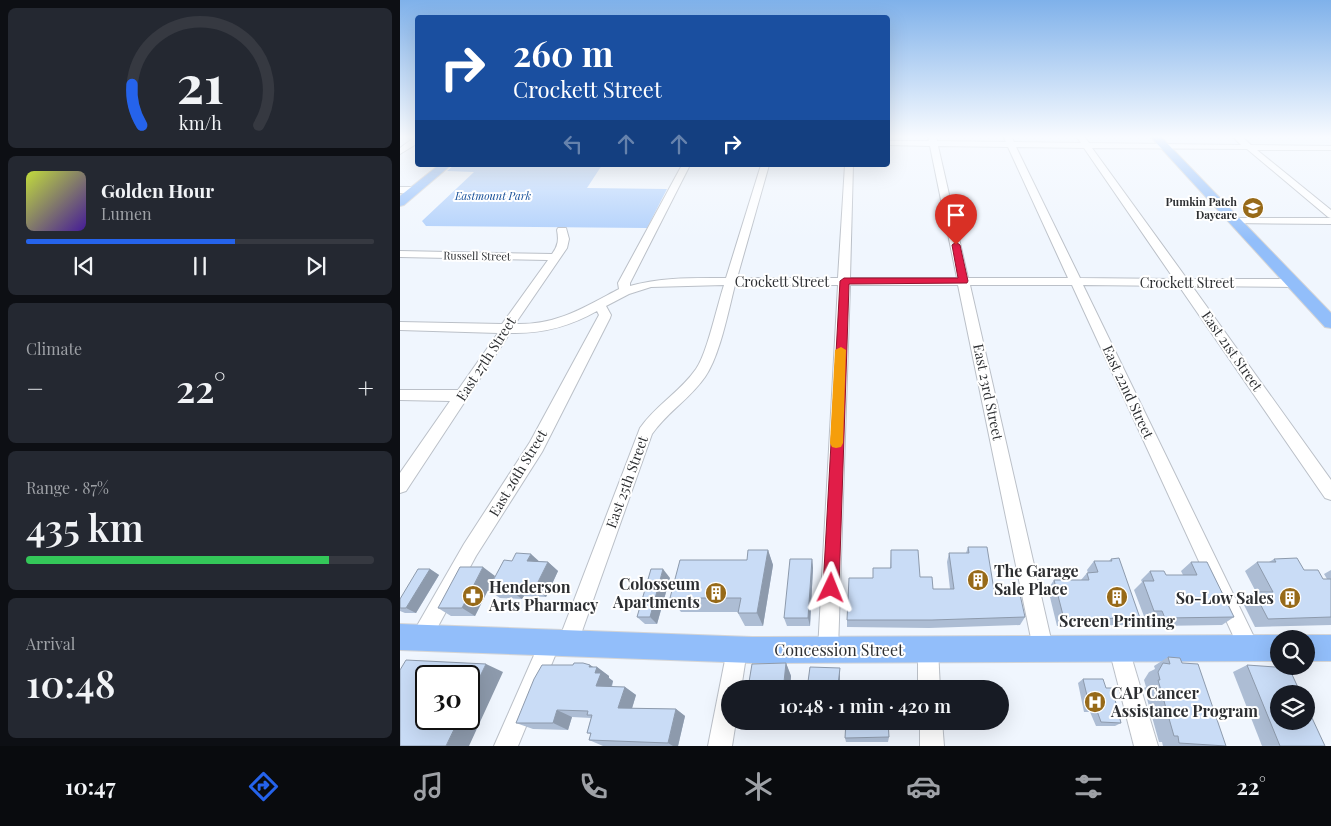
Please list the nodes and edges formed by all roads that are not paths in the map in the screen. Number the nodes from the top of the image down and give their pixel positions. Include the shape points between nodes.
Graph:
1 (439, 171) edge
2 (683, 171) edge
3 (763, 171) edge
4 (849, 171) edge
5 (940, 171) edge
6 (1024, 171) edge
7 (1105, 171) edge
8 (1188, 171) edge
9 (1278, 171) edge
10 (400, 190) edge
11 (414, 190) junction
12 (400, 202) edge
13 (1331, 215) edge
14 (1235, 221) junction
15 (1331, 221) edge
16 (562, 230) dead end
17 (400, 254) edge
18 (555, 257) junction
19 (844, 281) junction
20 (964, 281) junction
21 (730, 282) junction
22 (1076, 282) junction
23 (1184, 283) junction
24 (1294, 283) junction
25 (625, 291) junction
26 (599, 305) junction
27 (1331, 323) edge
28 (400, 326) edge
29 (506, 329) junction
30 (400, 394) edge
31 (462, 396) junction
32 (400, 486) edge
33 (1331, 493) edge
34 (411, 637) edge
35 (558, 644) junction
36 (1042, 648) junction
37 (1119, 648) junction
38 (1249, 648) junction
39 (1270, 648) edge
40 (1315, 648) edge
41 (1331, 648) edge
42 (928, 649) junction
43 (737, 650) junction
44 (828, 650) junction
45 (732, 680) edge
46 (930, 680) edge
47 (723, 730) edge
48 (931, 730) edge
49 (506, 746) edge
50 (720, 746) edge
51 (932, 746) edge
52 (1146, 746) edge

1 - 11 main road
2 - 25 street via 624,282
3 - 21 street, East 25th Street
4 - 19 street
5 - 20 street, East 23rd Street
6 - 22 street, East 22nd Street
7 - 23 street, East 21st Street
8 - 14 main road
9 - 13 street
10 - 11 street
11 - 12 main road
14 - 15 street
14 - 24 main road
16 - 18 street, East 27th Street via 564,244
17 - 18 street, Russell Street
18 - 29 street, East 27th Street
19 - 20 street, Crockett Street
19 - 21 street, Crockett Street
19 - 44 street
20 - 22 street, Crockett Street
20 - 36 street, East 23rd Street
21 - 25 street, Crockett Street via 657,283
21 - 35 street, East 25th Street via 703,370 688,389 652,420 640,441
22 - 23 street, Crockett Street
22 - 38 street, East 22nd Street
23 - 24 street, Crockett Street
23 - 33 street, East 21st Street
24 - 27 main road
25 - 26 street, Crockett Street
26 - 29 street, Crockett Street via 556,325
26 - 34 street, East 26th Street via 604,318 545,430
28 - 29 street, Crockett Street
29 - 31 street, East 27th Street
30 - 31 street
31 - 32 street, East 27th Street
34 - 35 main road, Concession Street
35 - 43 main road, Concession Street
35 - 49 street, East 25th Street
36 - 37 main road, Concession Street
36 - 42 main road, Concession Street
37 - 38 main road, Concession Street
37 - 52 street
38 - 39 main road, Concession Street
40 - 41 main road
42 - 44 main road, Concession Street
42 - 46 street
43 - 44 main road, Concession Street
43 - 45 street
47 - 50 street
48 - 51 street

